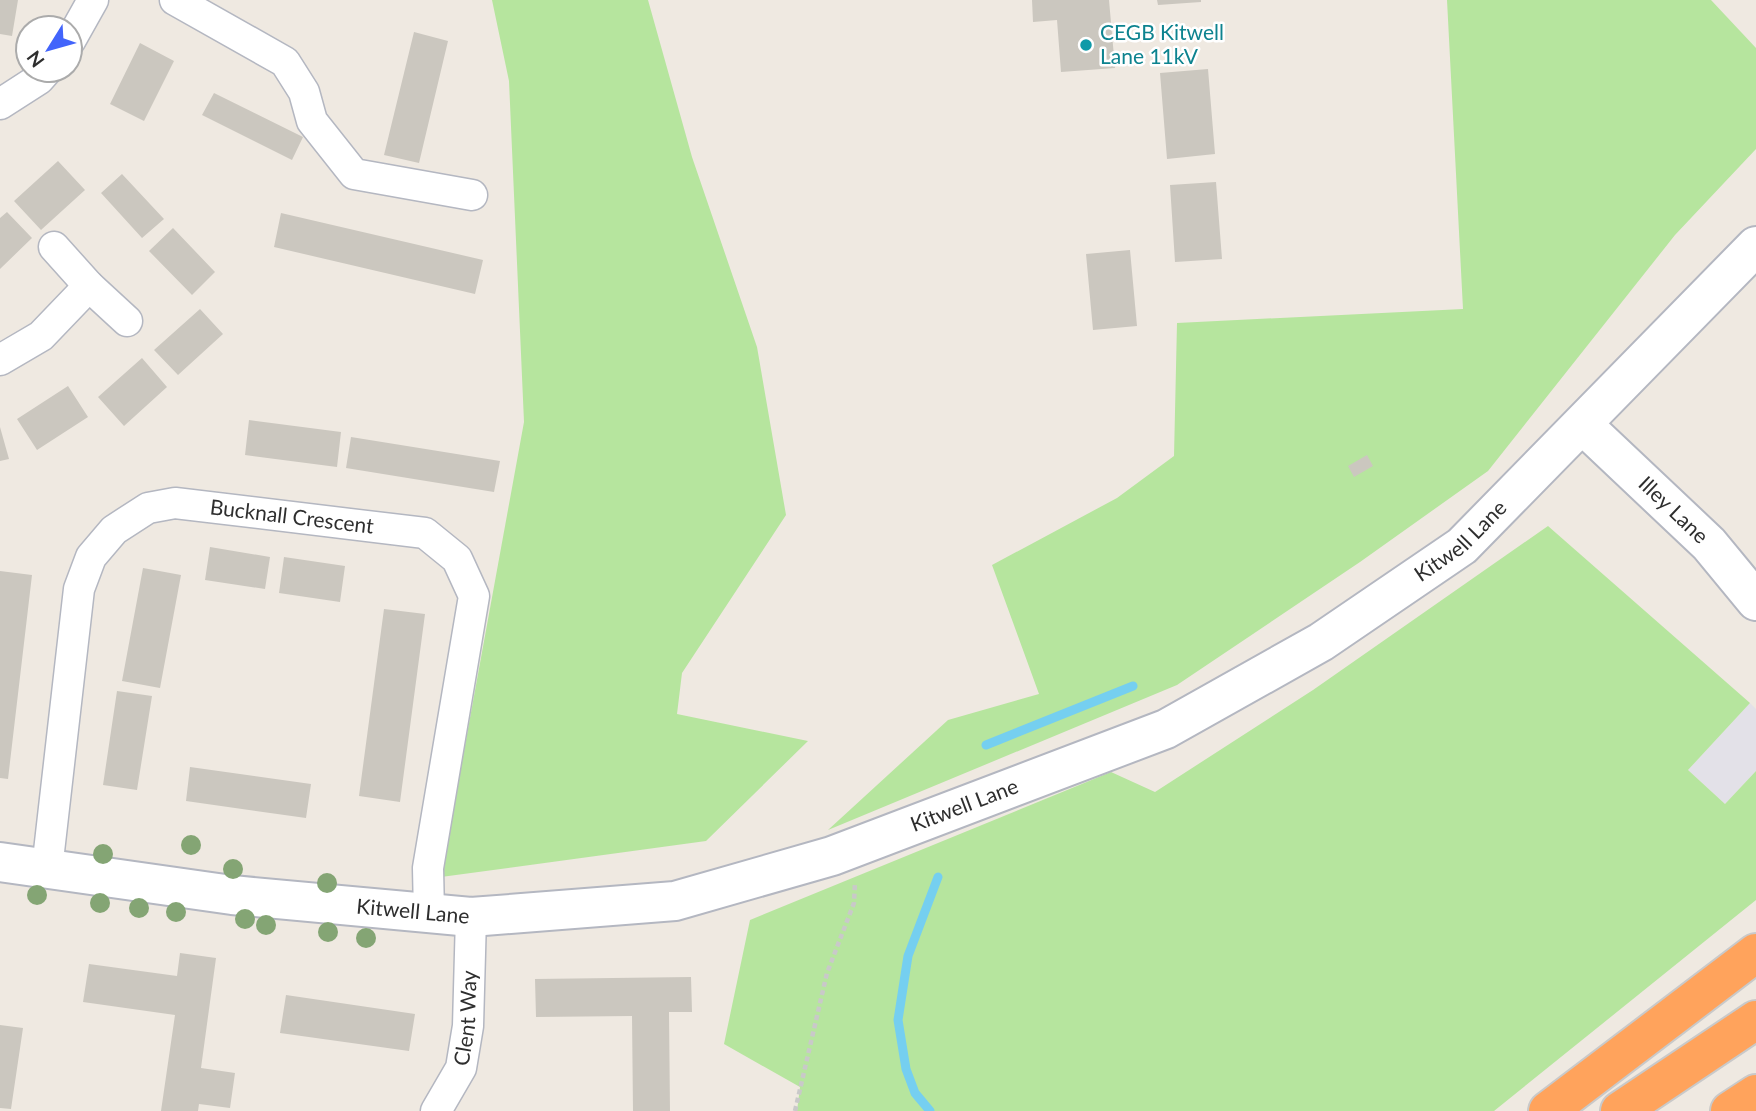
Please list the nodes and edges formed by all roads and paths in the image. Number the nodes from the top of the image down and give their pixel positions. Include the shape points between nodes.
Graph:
1 (93, 0) edge
2 (176, 0) edge
3 (84, 16) edge
4 (31, 84) edge
5 (0, 104) edge
6 (472, 195) dead end
7 (1756, 246) edge
8 (54, 247) dead end
9 (89, 286) junction
10 (127, 321) dead end
11 (0, 360) edge
12 (1583, 425) junction
13 (1756, 601) edge
14 (858, 846) junction
15 (0, 862) edge
16 (47, 869) junction
17 (429, 914) junction
18 (471, 917) junction
19 (1756, 953) edge
20 (1756, 1020) edge
21 (1756, 1094) edge
22 (436, 1111) edge
23 (795, 1111) edge
24 (1548, 1111) edge
25 (1620, 1111) edge
26 (1730, 1111) edge

1 - 3 street
2 - 6 street via 285,62 304,92 312,121 354,174
4 - 5 street
7 - 12 street, Kitwell Lane
8 - 9 street
9 - 10 street
9 - 11 street via 41,335
12 - 13 street, Illey Lane via 1709,544
12 - 14 street, Kitwell Lane via 1462,546 1321,642 1166,729
14 - 18 street, Kitwell Lane via 675,901
14 - 23 path via 854,903 827,973
15 - 16 street, Kitwell Lane
16 - 17 street, Kitwell Lane via 232,895
16 - 17 street, Bucknall Crescent via 79,589 91,557 114,530 148,508 175,503 425,533 457,559 474,596 428,868
17 - 18 street, Kitwell Lane
18 - 22 street, Clent Way via 468,1026 461,1068
19 - 24 highway
20 - 25 highway
21 - 26 highway

